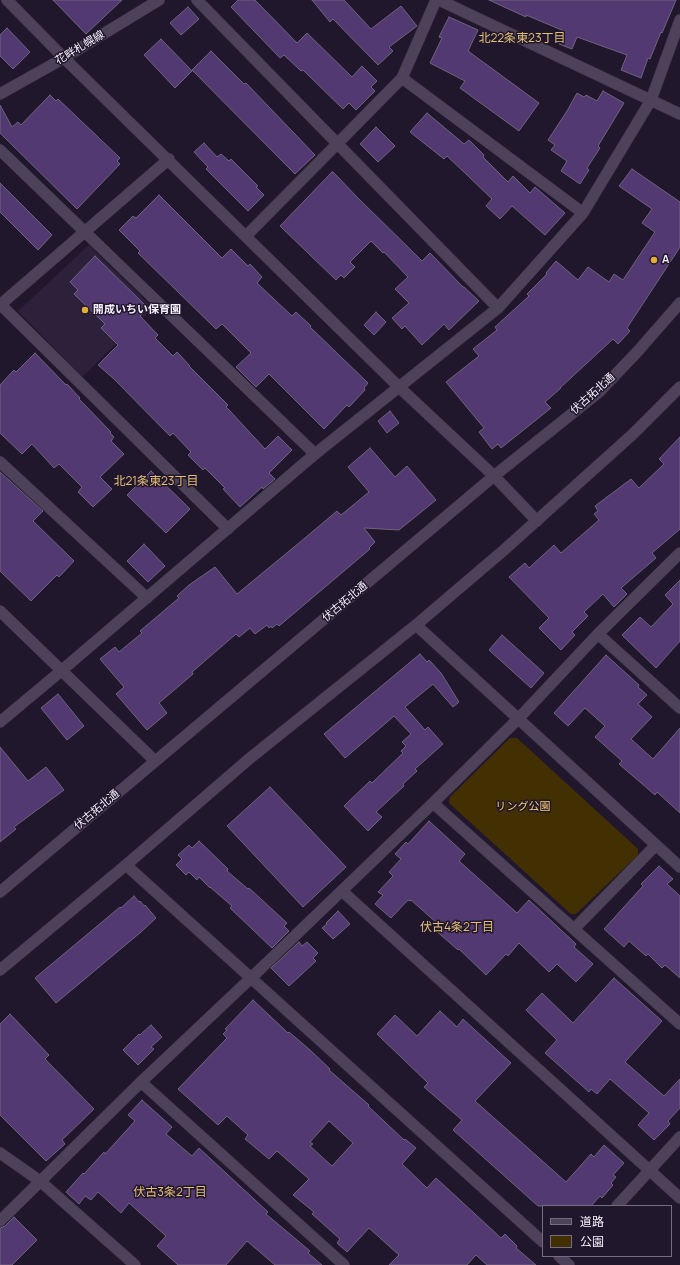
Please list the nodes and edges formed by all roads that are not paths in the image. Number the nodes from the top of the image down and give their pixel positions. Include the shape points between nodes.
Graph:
1 (7, 0) edge
2 (158, 0) edge
3 (196, 0) edge
4 (436, 0) edge
5 (439, 0) edge
6 (680, 20) edge
7 (64, 58) junction
8 (402, 78) junction
9 (0, 94) edge
10 (651, 100) junction
11 (680, 114) edge
12 (338, 144) junction
13 (0, 150) edge
14 (168, 160) junction
15 (583, 213) junction
16 (84, 232) junction
17 (246, 236) junction
18 (680, 303) edge
19 (0, 304) edge
20 (498, 308) junction
21 (399, 387) junction
22 (680, 387) edge
23 (315, 454) junction
24 (0, 462) edge
25 (494, 476) junction
26 (537, 521) junction
27 (228, 529) junction
28 (680, 554) edge
29 (146, 598) junction
30 (0, 611) edge
31 (416, 625) junction
32 (598, 634) junction
33 (61, 671) junction
34 (680, 708) edge
35 (518, 719) junction
36 (0, 722) edge
37 (155, 761) junction
38 (433, 803) junction
39 (656, 846) junction
40 (126, 865) junction
41 (680, 867) edge
42 (342, 891) junction
43 (0, 892) edge
44 (574, 929) junction
45 (0, 970) edge
46 (251, 978) junction
47 (680, 1024) edge
48 (141, 1082) junction
49 (680, 1137) edge
50 (0, 1153) edge
51 (650, 1170) junction
52 (40, 1181) junction
53 (680, 1198) edge
54 (618, 1205) edge
55 (0, 1221) edge
56 (542, 1241) edge
57 (135, 1265) edge
58 (344, 1265) edge

1 - 7 street
2 - 7 street, 花畔札幌線
3 - 12 street
4 - 8 street
5 - 10 street
6 - 10 street
7 - 9 street, 花畔札幌線
7 - 14 street
8 - 12 street
8 - 15 street
10 - 11 street
10 - 15 street
12 - 17 street
12 - 20 street
13 - 16 street
14 - 16 street
14 - 17 street
15 - 20 street
16 - 19 street
16 - 23 street
17 - 21 street
18 - 25 street, 伏古拓北通 via 599,392
19 - 27 street
20 - 21 street
21 - 23 street
21 - 25 street
22 - 26 street via 633,434
23 - 27 street
24 - 29 street
25 - 26 street
25 - 37 street, 伏古拓北通
26 - 31 street
27 - 29 street
28 - 32 street
29 - 33 street
30 - 33 street
31 - 35 street
31 - 40 street via 249,759
32 - 34 street
32 - 35 street
33 - 36 street
33 - 37 street
35 - 38 street
35 - 39 street
37 - 43 street, 伏古拓北通
38 - 42 street
38 - 44 street
39 - 41 street
39 - 44 street
40 - 45 street
40 - 46 street
42 - 46 street
42 - 51 street
44 - 47 street
46 - 48 street
46 - 56 street
48 - 52 street
48 - 58 street
49 - 51 street
50 - 52 street
51 - 53 street
51 - 54 street
52 - 55 street
52 - 57 street

